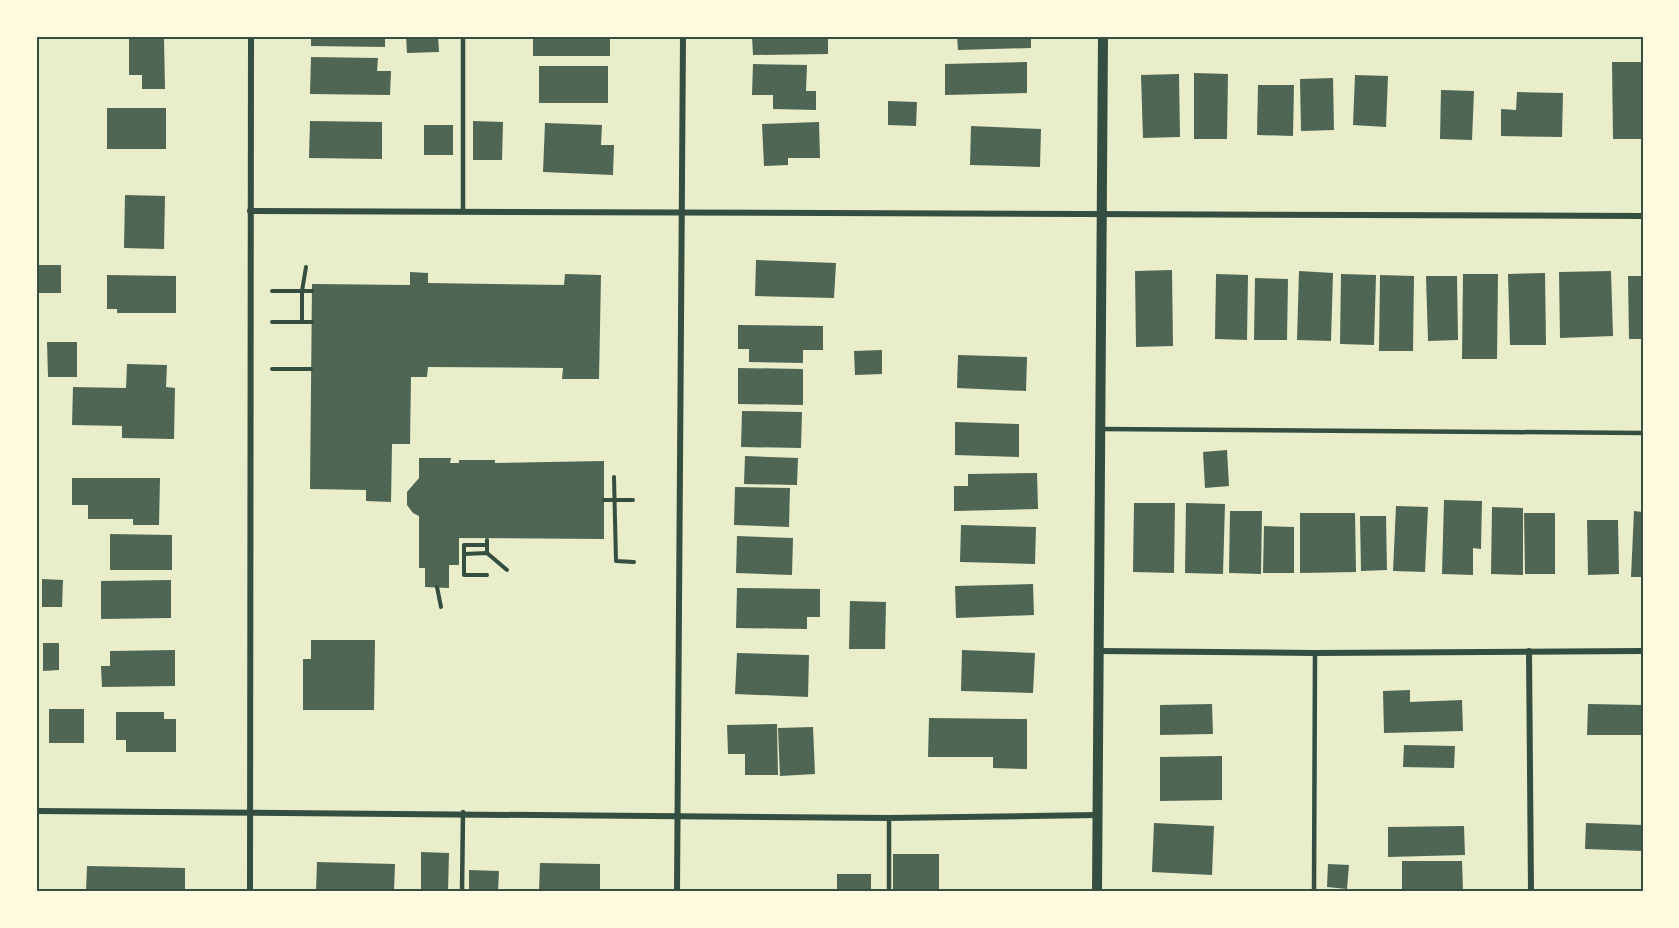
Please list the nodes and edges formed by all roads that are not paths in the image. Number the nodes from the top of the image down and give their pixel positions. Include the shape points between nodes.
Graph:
1 (251, 36) edge
2 (463, 36) edge
3 (683, 36) edge
4 (1103, 36) edge
5 (250, 211) junction
6 (463, 212) junction
7 (681, 213) junction
8 (1102, 215) junction
9 (1643, 216) edge
10 (1102, 429) junction
11 (1643, 433) edge
12 (1098, 651) junction
13 (1529, 651) junction
14 (1643, 651) edge
15 (1315, 653) junction
16 (36, 810) edge
17 (250, 811) junction
18 (463, 812) junction
19 (1096, 815) junction
20 (678, 816) junction
21 (889, 818) junction
22 (250, 892) edge
23 (462, 892) edge
24 (677, 892) edge
25 (889, 892) edge
26 (1097, 892) edge
27 (1314, 892) edge
28 (1531, 892) edge

1 - 5 street
2 - 6 lane
3 - 7 street
4 - 8 street
5 - 6 street
5 - 17 street
6 - 7 street
7 - 8 street
7 - 20 street
8 - 9 street
8 - 10 street
10 - 11 lane
10 - 12 street
12 - 15 street
12 - 19 street
13 - 14 street
13 - 15 street
13 - 28 street
15 - 27 lane
16 - 17 street
17 - 18 street
17 - 22 street
18 - 20 street
18 - 23 lane
19 - 21 street
19 - 26 street
20 - 21 street
20 - 24 street
21 - 25 lane

